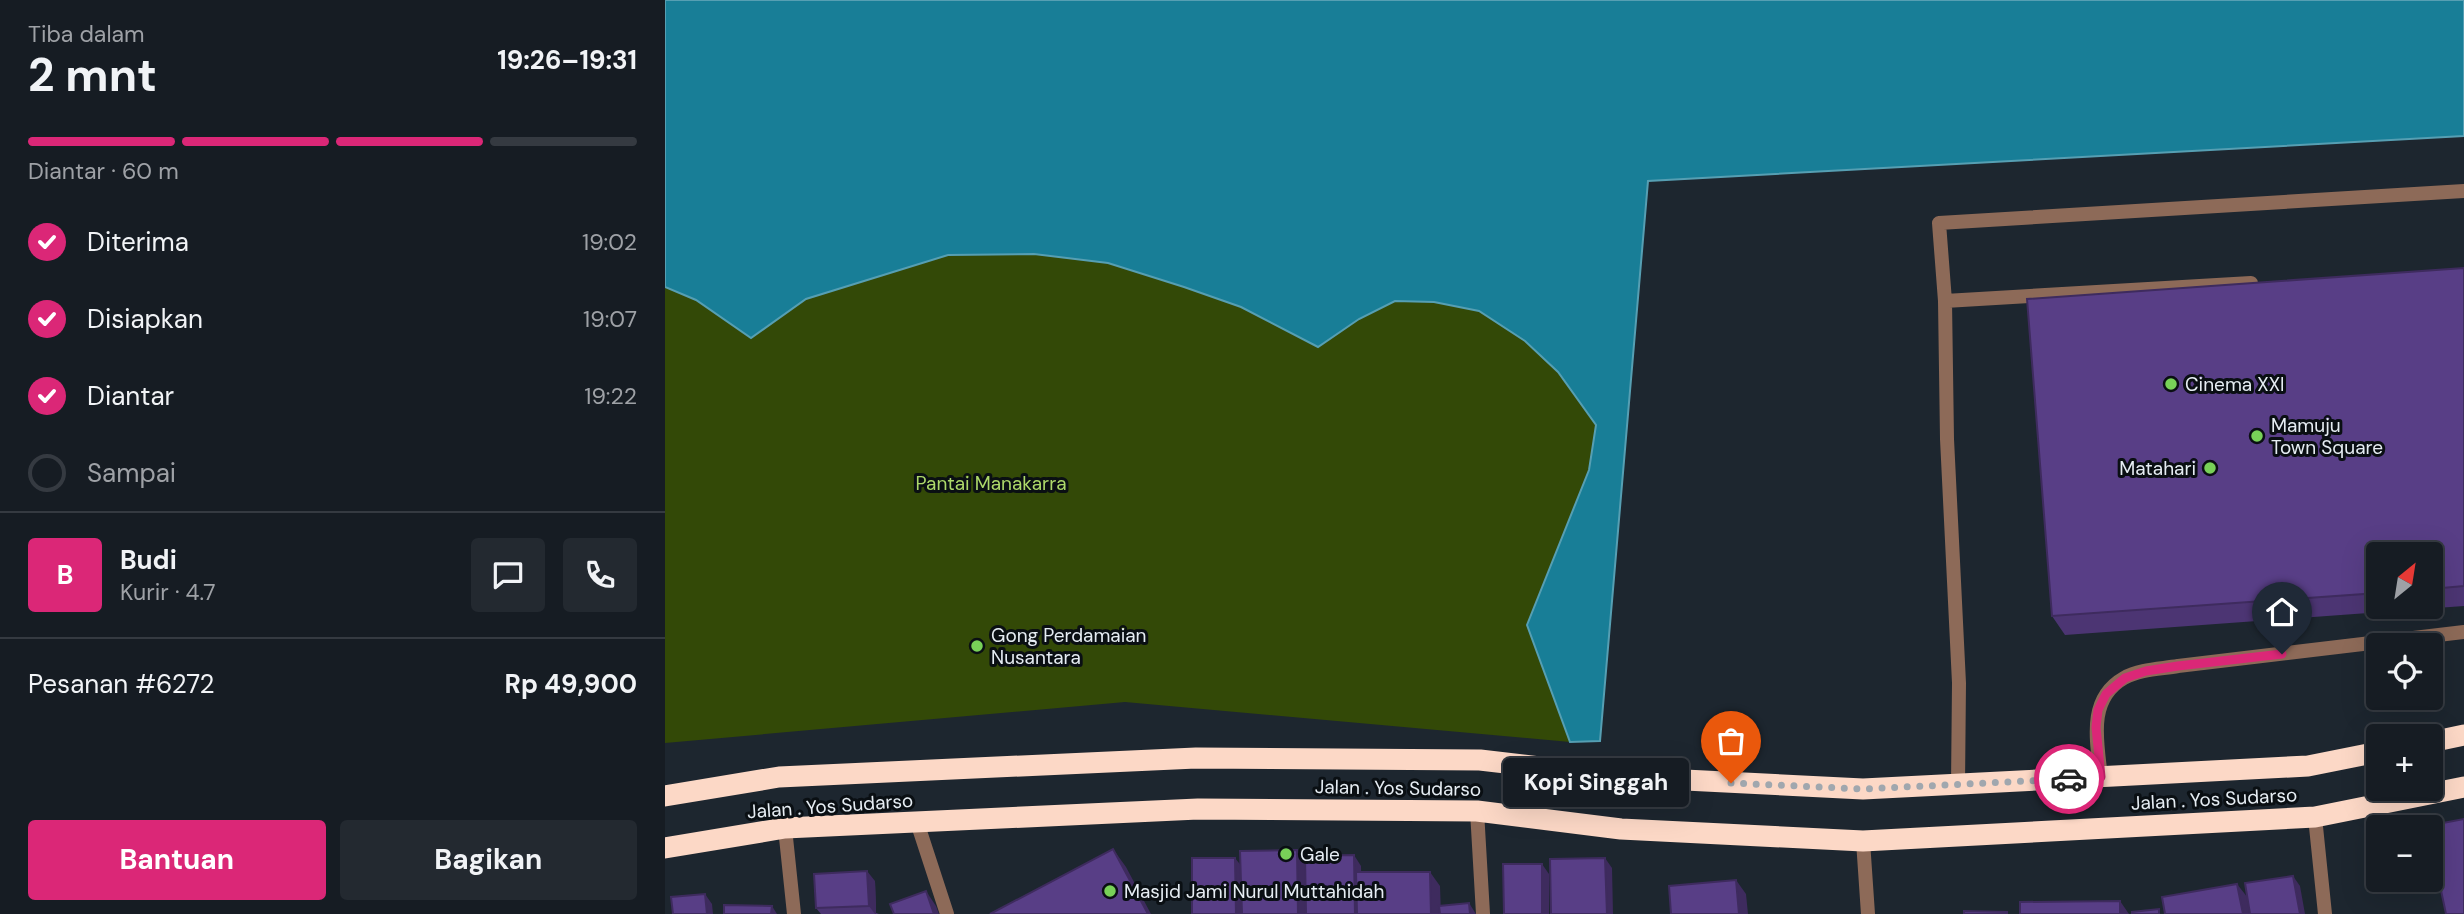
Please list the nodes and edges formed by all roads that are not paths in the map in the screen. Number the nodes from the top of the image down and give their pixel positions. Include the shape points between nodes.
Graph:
1 (2464, 191) edge
2 (2259, 283) edge
3 (1945, 301) junction
4 (2464, 632) edge
5 (2464, 735) edge
6 (2443, 739) edge
7 (2366, 754) edge
8 (2101, 777) junction
9 (1958, 785) junction
10 (2464, 787) edge
11 (665, 796) edge
12 (1477, 811) junction
13 (2315, 817) junction
14 (917, 822) junction
15 (785, 828) junction
16 (1863, 841) junction
17 (665, 848) edge
18 (794, 914) edge
19 (947, 914) edge
20 (1483, 914) edge
21 (1868, 914) edge
22 (2325, 914) edge

1 - 3 street via 1940,223
2 - 3 street
3 - 9 street via 1959,683
4 - 8 street via 2178,666 2125,678 2106,694 2098,710
5 - 6 highway
7 - 8 highway, Jalan . Yos Sudarso via 2308,766
8 - 9 highway, Jalan . Yos Sudarso
9 - 11 highway, Jalan . Yos Sudarso via 1863,789 1625,778 1480,760 1196,758 779,777
10 - 13 highway, Jalan . Yos Sudarso
12 - 14 highway, Jalan . Yos Sudarso via 1198,809
12 - 16 highway, Jalan . Yos Sudarso via 1621,829
12 - 20 street
13 - 16 highway, Jalan . Yos Sudarso
13 - 22 street
14 - 15 highway, Jalan . Yos Sudarso
14 - 19 street
15 - 17 highway, Jalan . Yos Sudarso
15 - 18 street
16 - 21 street

